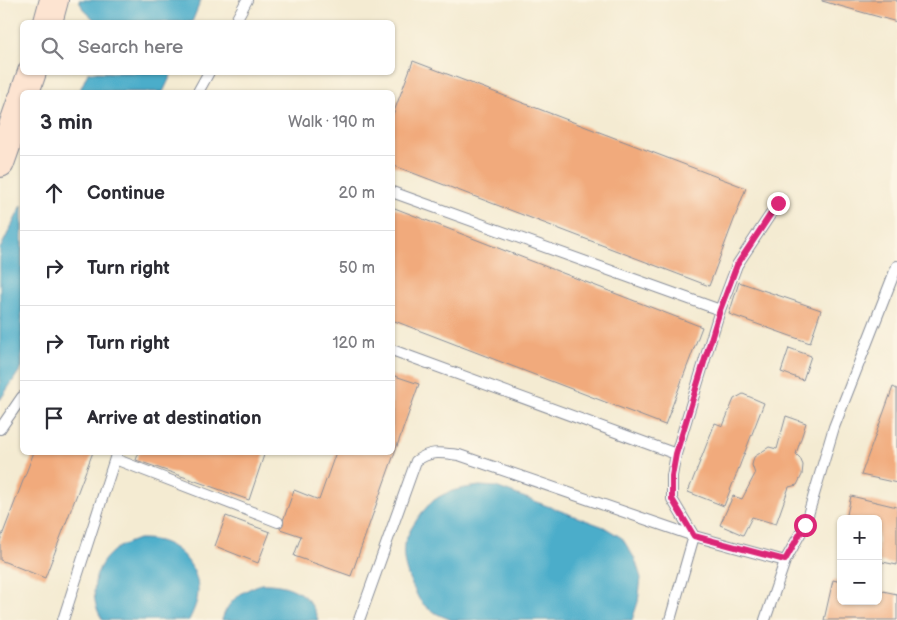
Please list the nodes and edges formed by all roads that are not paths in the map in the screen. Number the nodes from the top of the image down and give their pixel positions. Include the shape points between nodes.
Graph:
1 (54, 0) edge
2 (247, 0) edge
3 (49, 20) edge
4 (236, 20) edge
5 (31, 75) edge
6 (207, 75) edge
7 (26, 90) edge
8 (199, 90) edge
9 (20, 106) edge
10 (0, 162) edge
11 (395, 193) edge
12 (778, 203) dead end
13 (897, 266) edge
14 (720, 310) junction
15 (395, 351) edge
16 (20, 400) edge
17 (0, 429) edge
18 (676, 454) junction
19 (116, 456) edge
20 (278, 522) dead end
21 (694, 536) junction
22 (785, 560) junction
23 (63, 620) edge
24 (359, 620) edge
25 (670, 620) edge
26 (765, 620) edge

1 - 3 street
2 - 4 lane
5 - 7 street
6 - 8 lane
9 - 10 street
11 - 14 lane
12 - 14 lane via 737,265
13 - 22 lane via 834,427 805,525
14 - 18 lane
15 - 18 lane
16 - 17 lane
18 - 21 lane via 672,499
19 - 20 lane
19 - 23 lane
21 - 22 lane
21 - 24 lane via 459,455 437,452 425,455 416,462
21 - 25 lane
22 - 26 lane

